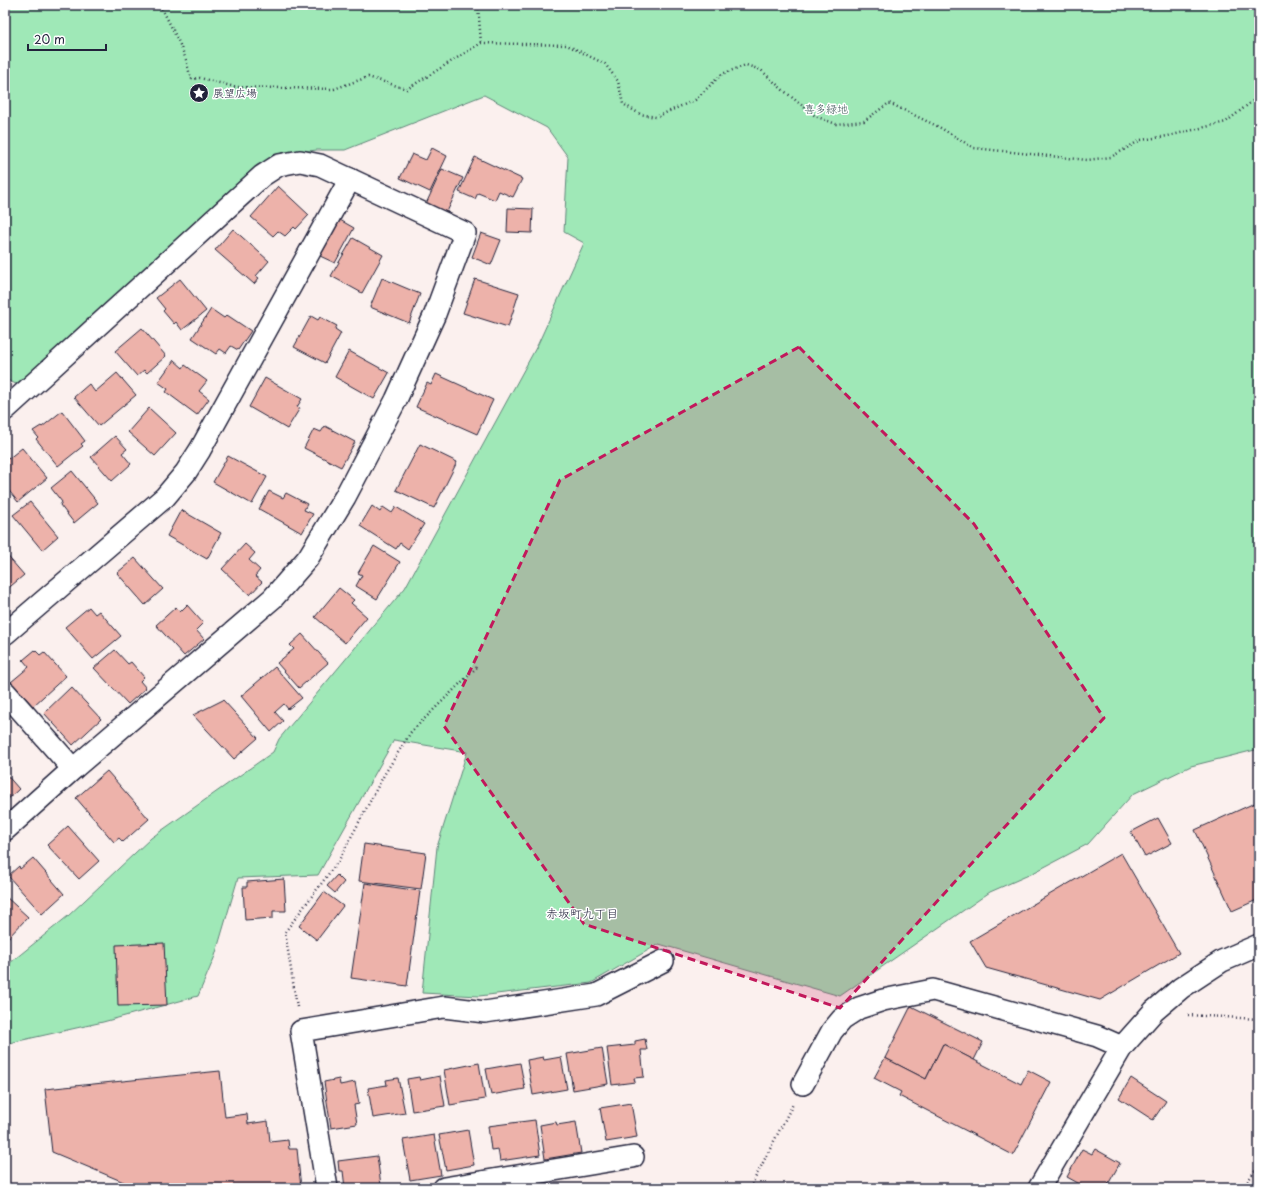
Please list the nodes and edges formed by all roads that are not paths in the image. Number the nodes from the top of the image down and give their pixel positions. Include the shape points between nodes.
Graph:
1 (350, 179) junction
2 (5, 410) edge
3 (5, 634) edge
4 (5, 692) edge
5 (73, 769) junction
6 (5, 830) edge
7 (1259, 945) edge
8 (663, 961) dead end
9 (1122, 1048) junction
10 (804, 1084) road end
11 (633, 1157) dead end
12 (327, 1188) edge
13 (444, 1188) edge
14 (1039, 1188) edge

1 - 2 street via 320,165 300,161 279,165 262,176
1 - 3 street via 186,472 165,497
1 - 5 street via 465,233 435,314 396,400 345,497 308,558 273,598
4 - 5 street
5 - 6 street
7 - 9 street via 1222,961 1181,988 1154,1011
8 - 12 street via 596,995 485,1012 444,1007 301,1032
9 - 10 street via 1096,1036 933,990 883,1000 859,1008 842,1019 832,1031
9 - 14 street
11 - 13 street

